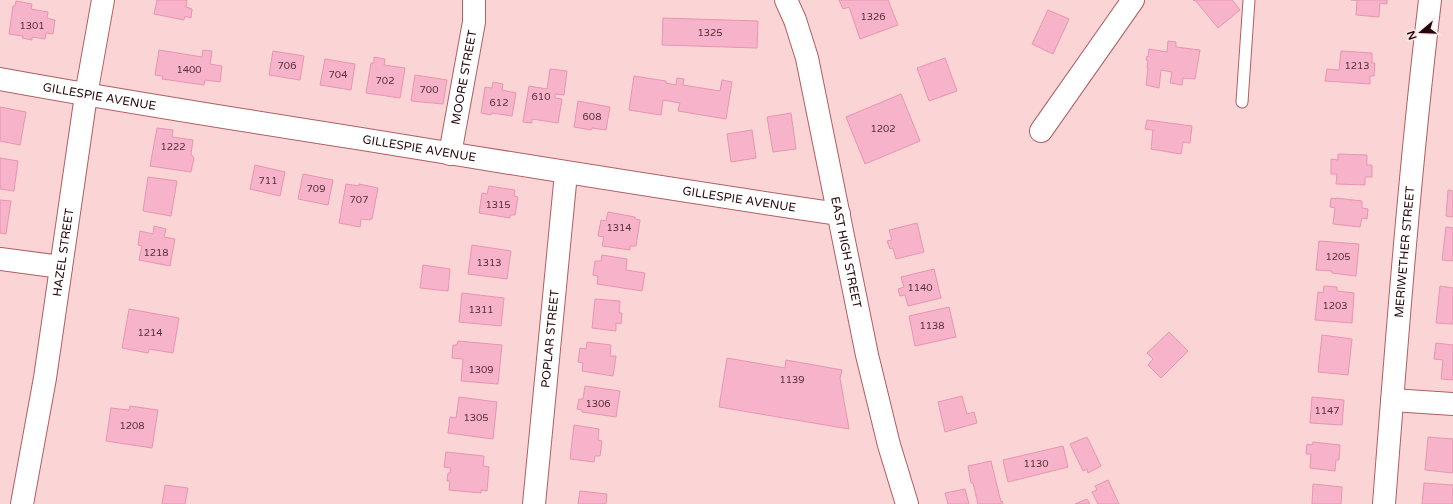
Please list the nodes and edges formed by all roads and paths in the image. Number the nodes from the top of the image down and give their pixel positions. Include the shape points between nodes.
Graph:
1 (104, 0) edge
2 (474, 0) edge
3 (786, 0) edge
4 (1133, 0) edge
5 (1249, 0) edge
6 (1430, 0) edge
7 (0, 79) edge
8 (86, 95) junction
9 (1242, 102) dead end
10 (1041, 131) dead end
11 (450, 154) junction
12 (566, 172) junction
13 (839, 214) junction
14 (0, 259) edge
15 (61, 268) junction
16 (1392, 400) junction
17 (1453, 404) edge
18 (22, 504) edge
19 (534, 504) edge
20 (906, 504) edge
21 (1384, 504) edge

1 - 8 street, HAZEL STREET
2 - 11 street, MOORE STREET via 474,22
3 - 13 street, EAST HIGH STREET via 807,58
4 - 10 street
5 - 9 lane
6 - 16 street, MERIWETHER STREET via 1420,84
7 - 8 street, GILLESPIE AVENUE
8 - 11 street, GILLESPIE AVENUE
8 - 15 street, HAZEL STREET
11 - 12 street, GILLESPIE AVENUE
12 - 13 street, GILLESPIE AVENUE
12 - 19 street, POPLAR STREET
13 - 20 street, EAST HIGH STREET via 867,355
14 - 15 street
15 - 18 street, HAZEL STREET
16 - 17 street
16 - 21 street, MERIWETHER STREET

